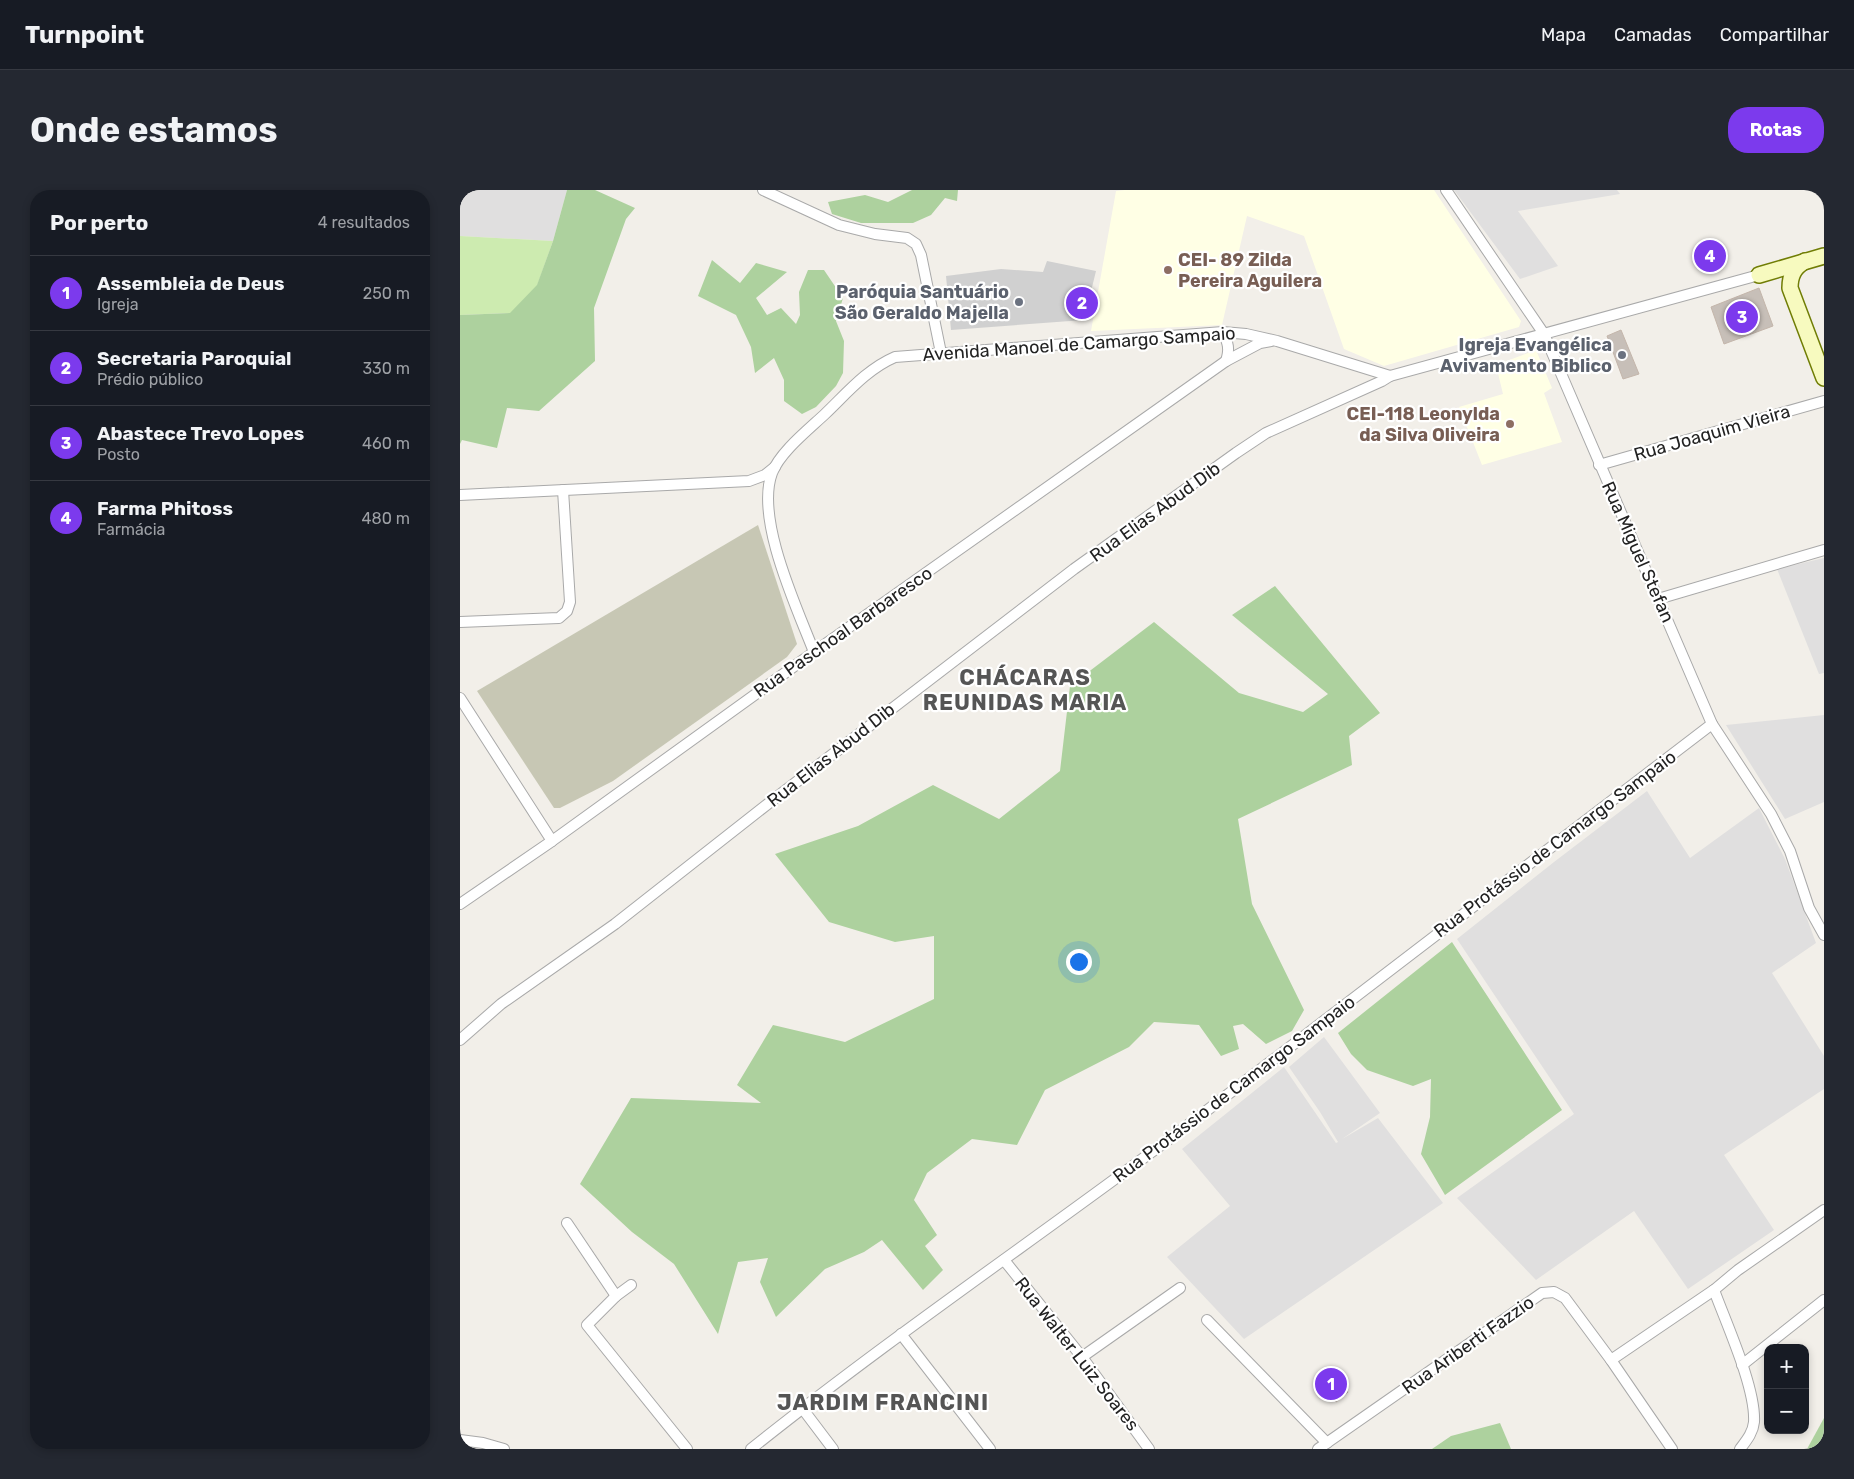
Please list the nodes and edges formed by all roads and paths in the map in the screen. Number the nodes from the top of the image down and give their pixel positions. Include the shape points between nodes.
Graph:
1 (763, 190) edge
2 (1446, 190) edge
3 (1824, 256) edge
4 (1805, 261) junction
5 (1759, 275) junction
6 (1790, 288) junction
7 (1223, 332) junction
8 (1544, 334) junction
9 (1277, 340) junction
10 (941, 353) junction
11 (1226, 361) junction
12 (1390, 376) junction
13 (1824, 378) edge
14 (1824, 401) edge
15 (1600, 465) junction
16 (775, 467) junction
17 (737, 482) junction
18 (769, 487) junction
19 (564, 490) junction
20 (460, 495) edge
21 (1824, 550) edge
22 (1658, 598) junction
23 (460, 622) edge
24 (814, 652) junction
25 (460, 698) edge
26 (1712, 724) junction
27 (552, 841) junction
28 (460, 904) edge
29 (1824, 935) edge
30 (460, 1040) edge
31 (1824, 1210) edge
32 (567, 1223) dead end
33 (1004, 1260) junction
34 (631, 1285) dead end
35 (1180, 1288) dead end
36 (1714, 1290) junction
37 (616, 1296) junction
38 (1824, 1300) edge
39 (1207, 1320) dead end
40 (901, 1334) junction
41 (1082, 1357) junction
42 (1611, 1360) junction
43 (1742, 1365) junction
44 (802, 1408) junction
45 (460, 1440) edge
46 (1327, 1442) junction
47 (504, 1449) edge
48 (687, 1449) edge
49 (751, 1449) edge
50 (833, 1449) edge
51 (990, 1449) edge
52 (1149, 1449) edge
53 (1318, 1449) edge
54 (1672, 1449) edge
55 (1740, 1449) edge

1 - 10 street via 839,225 906,238 916,244
2 - 8 street, Rua Miguel Stefan
3 - 4 street
4 - 5 street
4 - 6 street via 1793,270
5 - 6 street via 1776,278
5 - 8 street
6 - 13 street
7 - 9 street, Avenida Manoel de Camargo Sampaio
7 - 10 street, Avenida Manoel de Camargo Sampaio
7 - 11 street via 1229,346
8 - 12 street
8 - 15 street, Rua Miguel Stefan
9 - 11 street, Rua Paschoal Barbaresco via 1260,343
9 - 12 street, Avenida Manoel de Camargo Sampaio
10 - 16 street, Avenida Manoel de Camargo Sampaio via 895,357 880,363 787,450
11 - 24 street, Rua Paschoal Barbaresco
12 - 30 street, Rua Elias Abud Dib via 1266,433 1236,453 1074,569 615,924 501,1004
14 - 15 street, Rua Joaquim Vieira
15 - 22 street, Rua Miguel Stefan
16 - 17 street, Avenida Manoel de Camargo Sampaio via 760,478
16 - 18 street, Avenida Manoel de Camargo Sampaio
17 - 18 street, Avenida Manoel de Camargo Sampaio
17 - 19 street, Avenida Manoel de Camargo Sampaio
18 - 24 street via 772,536
19 - 20 street, Avenida Manoel de Camargo Sampaio
19 - 23 street via 570,602 567,611 559,618
21 - 22 street
22 - 26 street, Rua Miguel Stefan
24 - 27 street, Rua Paschoal Barbaresco
25 - 27 street
26 - 29 street, Rua Miguel Stefan via 1771,814 1790,851 1809,908
26 - 33 street, Rua Protássio de Camargo Sampaio via 1176,1134
27 - 28 street, Rua Paschoal Barbaresco
31 - 36 street
32 - 37 street
33 - 40 street, Rua Protássio de Camargo Sampaio
33 - 41 street, Rua Walter Luiz Soares
34 - 37 street
35 - 41 street
36 - 42 street
36 - 43 street
37 - 48 street via 587,1325
38 - 43 street
39 - 46 street
40 - 44 street, Rua Protássio de Camargo Sampaio
40 - 51 street
41 - 52 street, Rua Walter Luiz Soares
42 - 46 street, Rua Ariberti Fazzio via 1565,1298 1554,1292 1542,1293
42 - 54 street, Rua Ariberti Fazzio
43 - 55 street via 1754,1423 1749,1438
44 - 49 street, Rua Protássio de Camargo Sampaio
44 - 50 street
45 - 47 street
46 - 53 street, Rua Ariberti Fazzio

